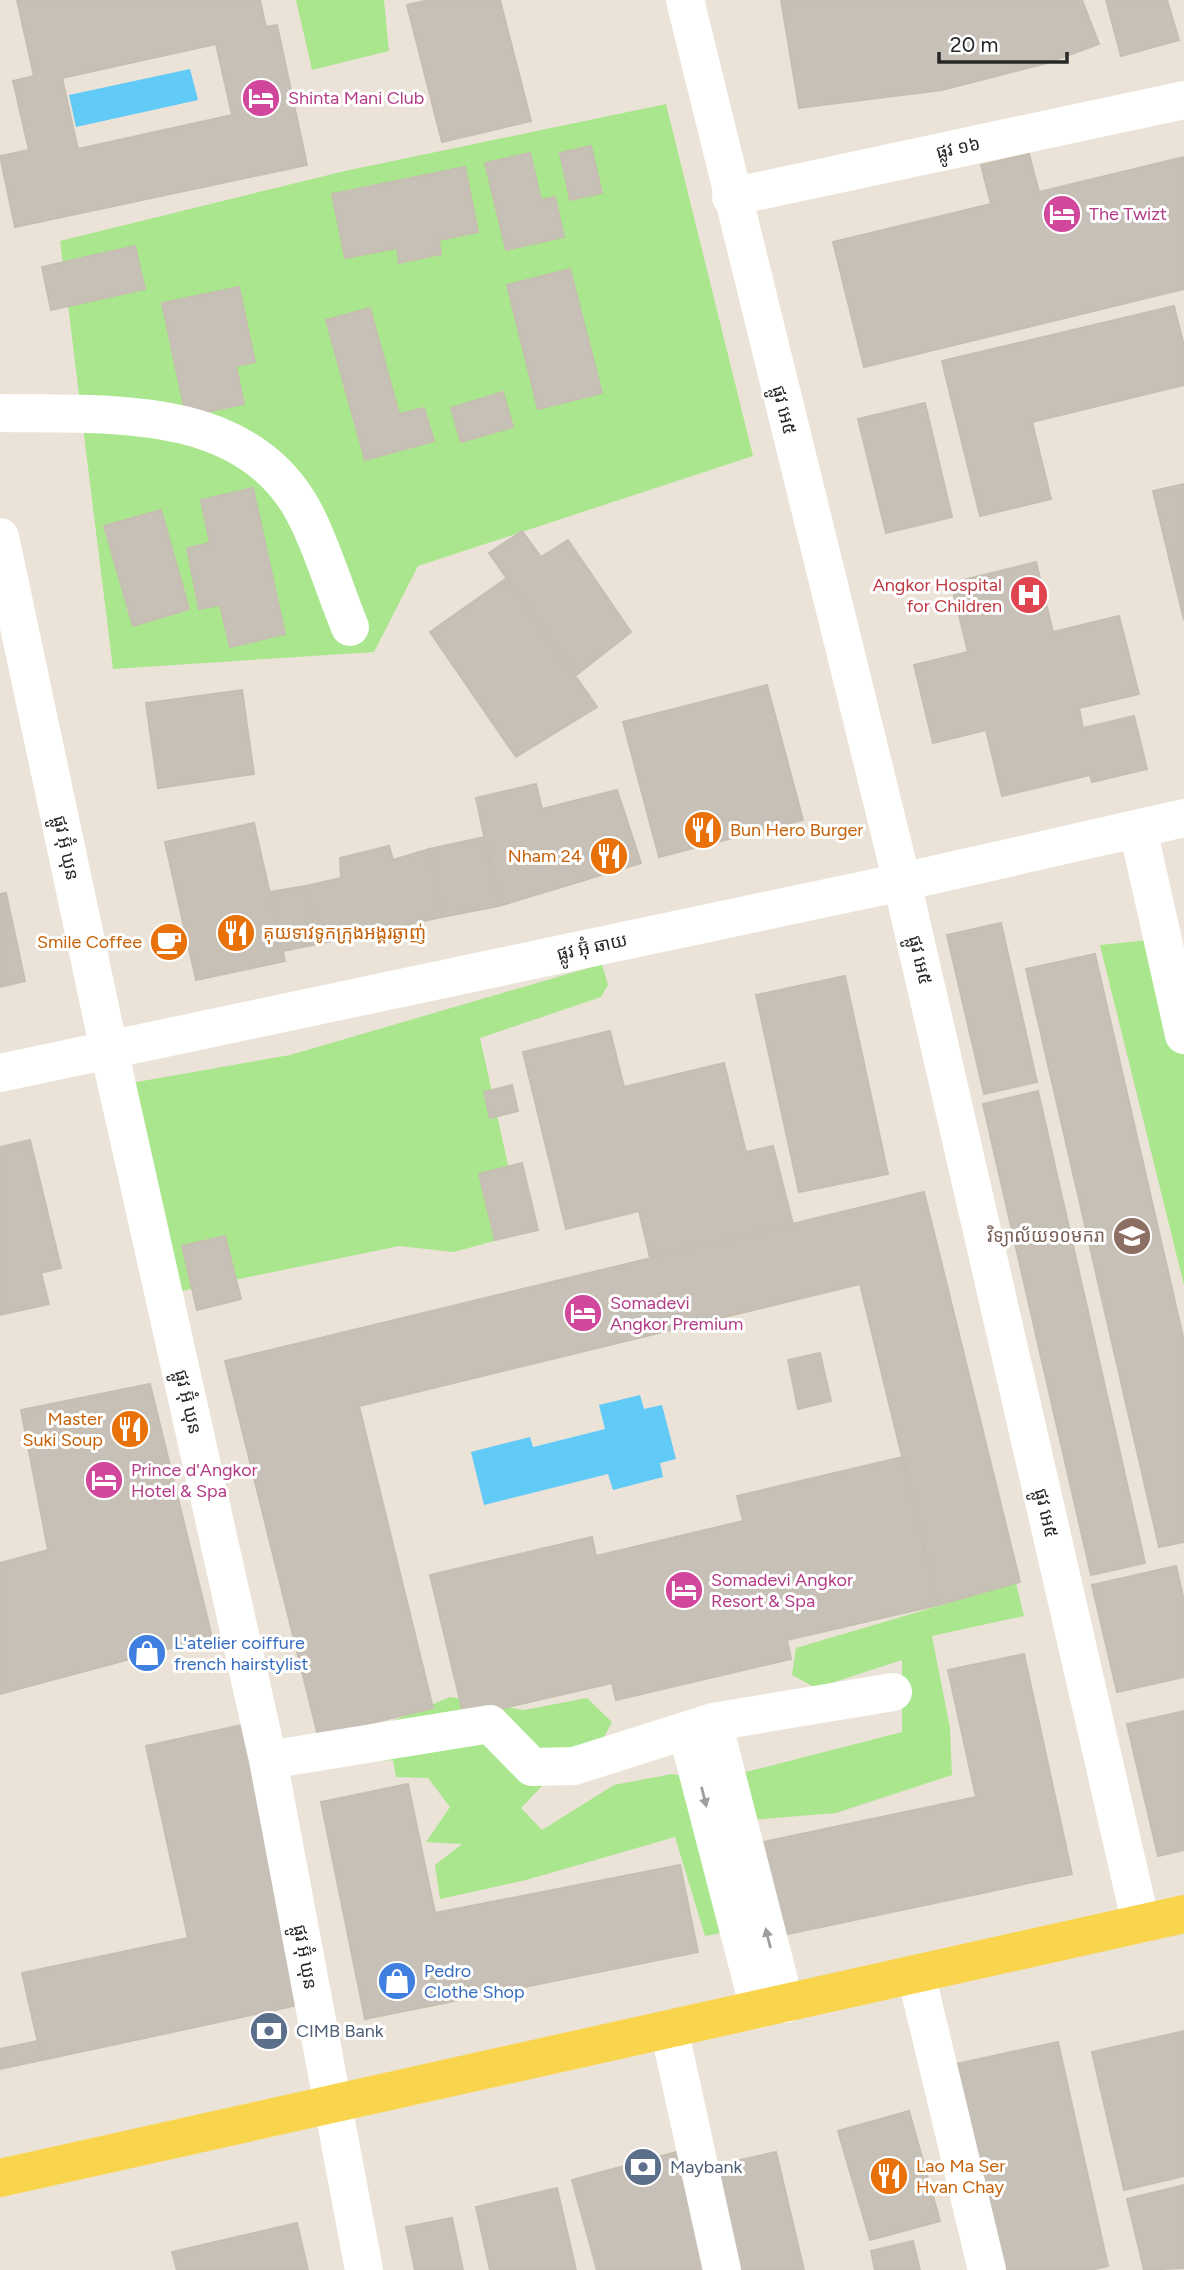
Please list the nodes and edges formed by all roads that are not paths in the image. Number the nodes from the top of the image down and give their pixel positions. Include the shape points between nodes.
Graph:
1 (685, 0) edge
2 (1184, 100) edge
3 (732, 197) junction
4 (0, 413) edge
5 (0, 537) edge
6 (350, 627) dead end
7 (14, 673) edge
8 (1184, 818) edge
9 (1138, 829) junction
10 (902, 882) junction
11 (1184, 1035) edge
12 (109, 1050) junction
13 (0, 1073) edge
14 (893, 1692) dead end
15 (700, 1727) junction
16 (268, 1760) junction
17 (1184, 1914) edge
18 (1140, 1924) junction
19 (916, 1974) junction
20 (772, 2006) junction
21 (669, 2029) junction
22 (332, 2104) junction
23 (0, 2178) edge
24 (364, 2270) edge
25 (722, 2270) edge
26 (987, 2270) edge

1 - 3 street, ផ្លូវ អេ៥
2 - 3 street, ផ្លូវ ១៦
3 - 10 street, ផ្លូវ អេ៥
4 - 6 street via 150,417 230,440 264,461 299,504
5 - 7 street, ផ្លូវ អ៊ុំ ឃុន
7 - 12 street, ផ្លូវ អ៊ុំ ឃុន
8 - 9 street, ផ្លូវ អ៊ុំ ឆាយ
9 - 10 street, ផ្លូវ អ៊ុំ ឆាយ
9 - 11 street
10 - 12 street, ផ្លូវ អ៊ុំ ឆាយ
10 - 18 street, ផ្លូវ អេ៥
12 - 13 street, ផ្លូវ អ៊ុំ ឆាយ
12 - 16 street, ផ្លូវ អ៊ុំ ឃុន
14 - 15 street
15 - 16 street via 574,1766 532,1767 490,1724
15 - 20 street
16 - 22 street, ផ្លូវ អ៊ុំ ឃុន
17 - 18 main road
18 - 19 main road
19 - 20 main road
19 - 26 street
20 - 21 main road
21 - 22 main road
21 - 25 street
22 - 23 main road
22 - 24 street, ផ្លូវ អ៊ុំ ឃុន

